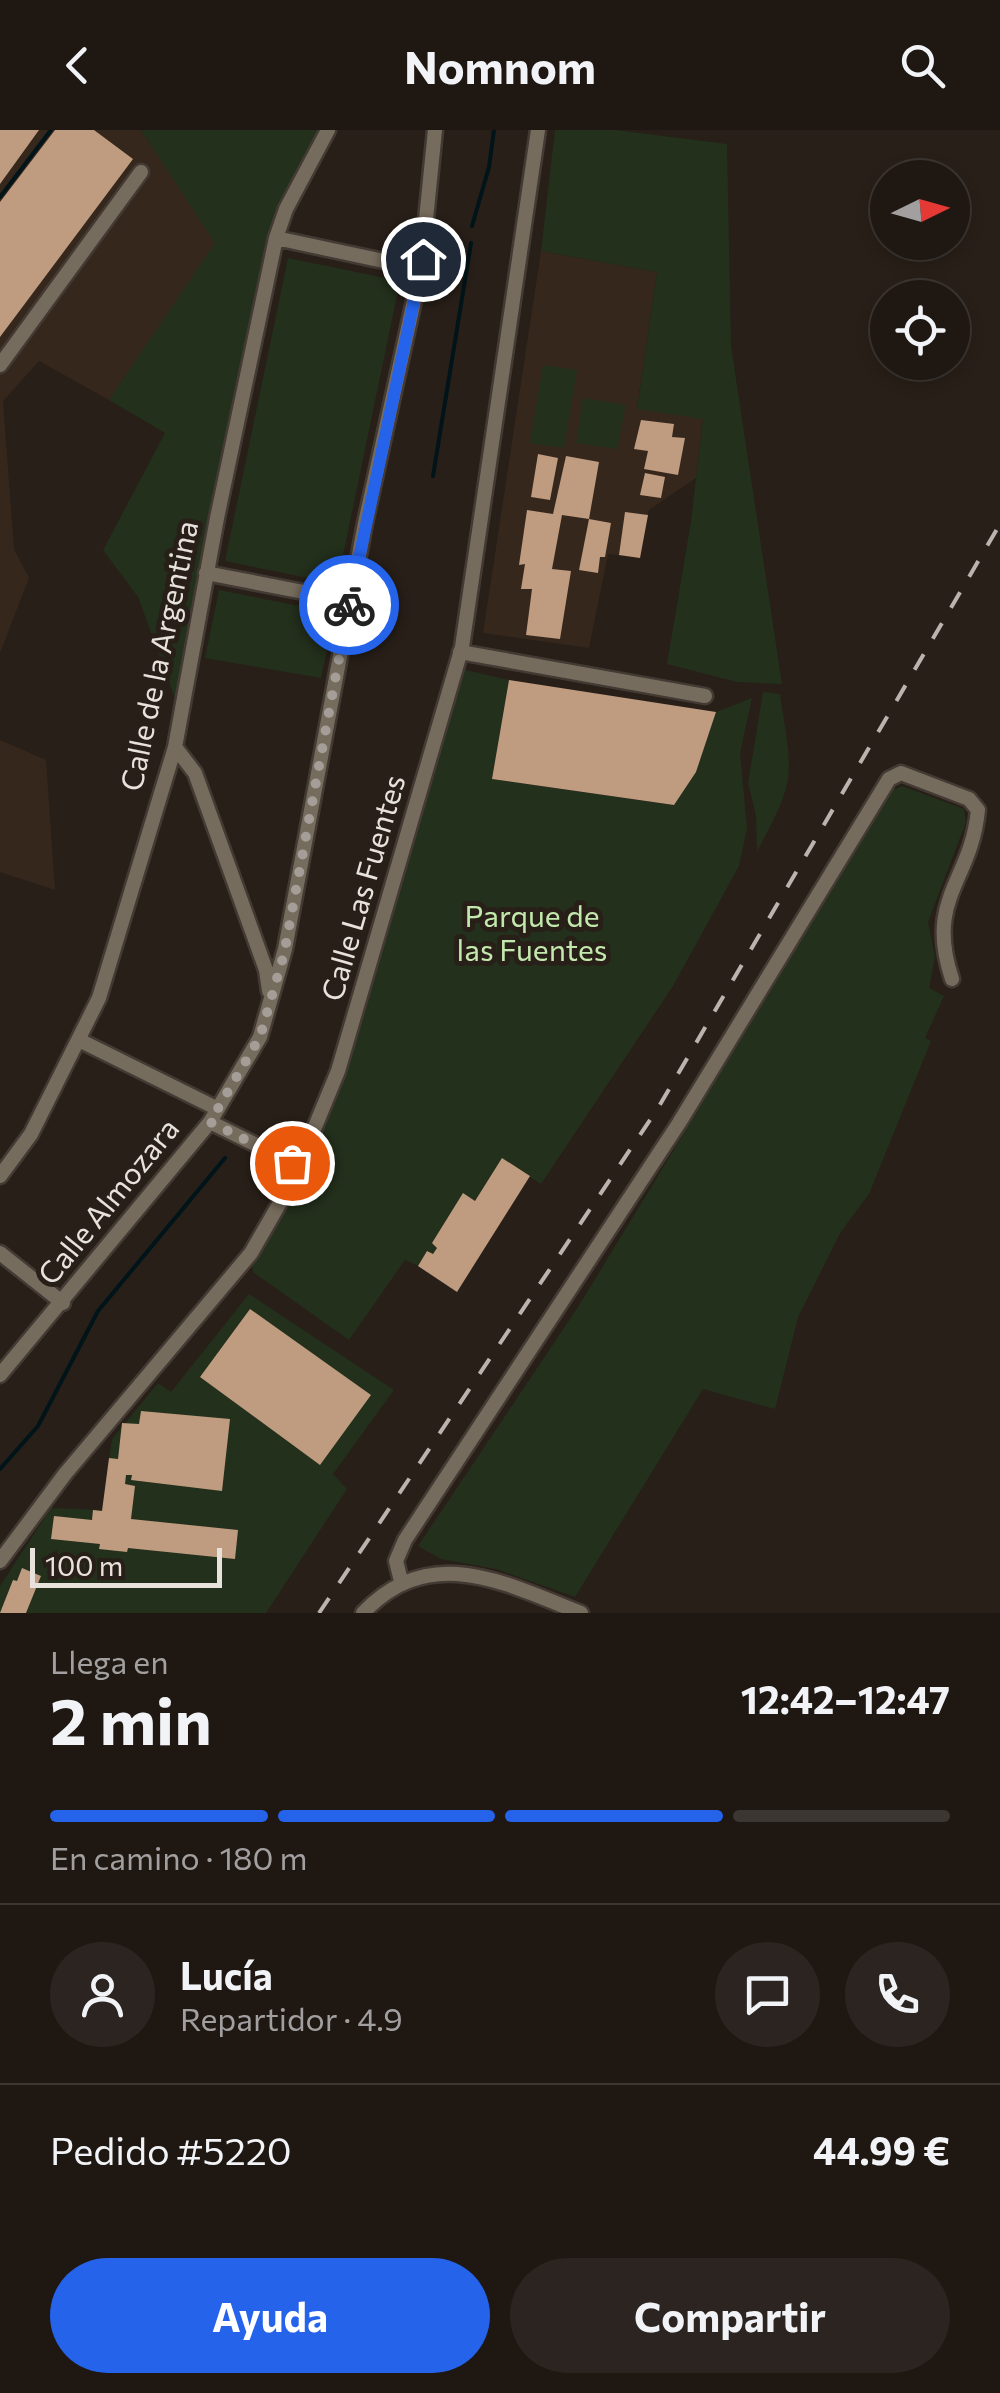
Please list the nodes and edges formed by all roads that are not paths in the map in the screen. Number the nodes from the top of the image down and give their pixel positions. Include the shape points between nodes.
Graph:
1 (328, 130) edge
2 (436, 130) edge
3 (538, 130) edge
4 (141, 172) dead end
5 (276, 238) junction
6 (421, 269) junction
7 (0, 364) edge
8 (206, 573) junction
9 (350, 601) junction
10 (460, 652) junction
11 (705, 696) dead end
12 (175, 747) junction
13 (283, 950) junction
14 (259, 952) junction
15 (952, 979) dead end
16 (270, 1000) junction
17 (81, 1040) junction
18 (214, 1116) junction
19 (299, 1166) junction
20 (0, 1176) edge
21 (0, 1253) edge
22 (63, 1302) junction
23 (0, 1375) edge
24 (0, 1561) edge
25 (401, 1581) junction
26 (363, 1613) edge
27 (581, 1613) edge

1 - 5 street, Calle de la Argentina
2 - 6 street, Calle Almozara
3 - 10 street, Calle Las Fuentes
4 - 7 street
5 - 6 street
5 - 8 street, Calle de la Argentina
6 - 9 street, Calle Almozara
8 - 9 street
8 - 12 street, Calle de la Argentina
9 - 13 street, Calle Almozara
10 - 11 street
10 - 19 street, Calle Las Fuentes via 338,1070
12 - 14 street via 195,774
12 - 17 street, Calle de la Argentina
13 - 14 street
13 - 16 street, Calle Almozara
14 - 16 street
15 - 25 street via 942,918 978,810 969,799 901,774 889,779 679,1123 405,1540 396,1562
16 - 18 street, Calle Almozara via 251,1056
17 - 18 street
17 - 20 street, Calle de la Argentina via 31,1134
18 - 19 street
18 - 22 street, Calle Almozara
19 - 24 street, Calle Las Fuentes via 242,1264
21 - 22 street
22 - 23 street, Calle Almozara
25 - 26 street
25 - 27 street via 443,1572 474,1576

